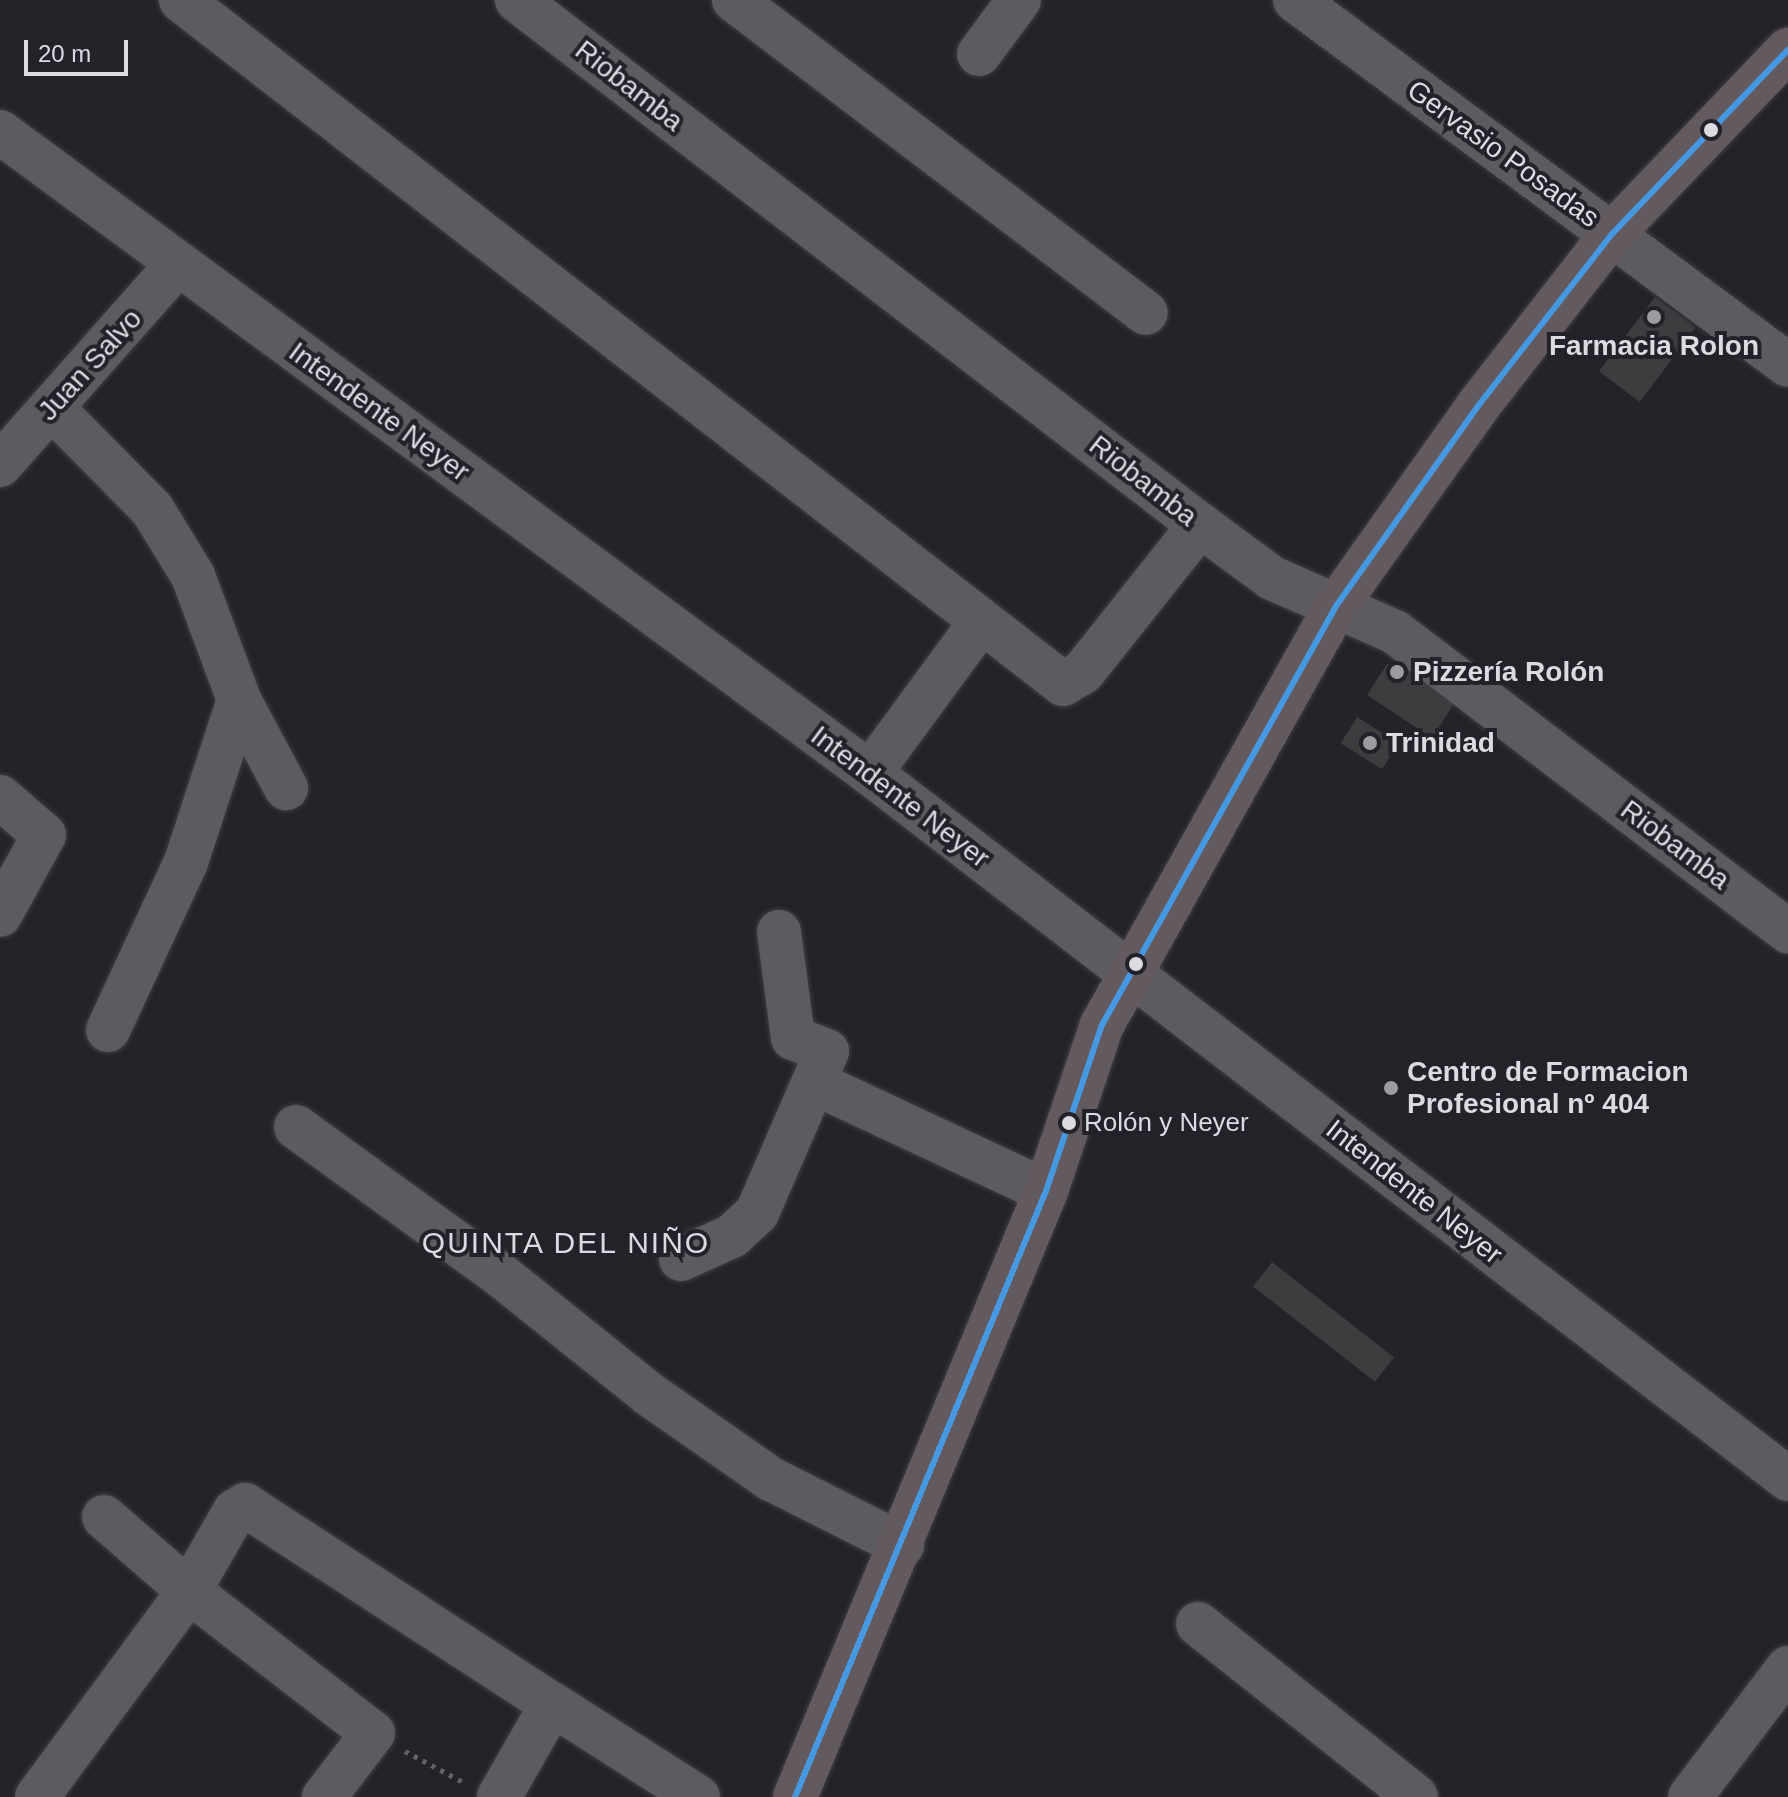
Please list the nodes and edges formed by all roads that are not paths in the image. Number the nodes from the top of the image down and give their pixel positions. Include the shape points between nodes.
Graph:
1 (181, 0) edge
2 (517, 0) edge
3 (734, 0) edge
4 (1019, 0) edge
5 (1295, 0) edge
6 (1788, 50) edge
7 (979, 54) dead end
8 (0, 132) edge
9 (1612, 234) junction
10 (178, 264) junction
11 (1146, 313) dead end
12 (1788, 364) edge
13 (52, 408) junction
14 (0, 465) edge
15 (1200, 525) junction
16 (1336, 606) junction
17 (981, 622) junction
18 (239, 700) junction
19 (870, 773) junction
20 (286, 788) dead end
21 (0, 797) edge
22 (0, 915) edge
23 (1788, 931) edge
24 (779, 932) dead end
25 (1131, 974) junction
26 (108, 1030) dead end
27 (815, 1083) junction
28 (296, 1127) dead end
29 (1046, 1191) junction
30 (681, 1259) dead end
31 (1782, 1462) edge
32 (104, 1517) dead end
33 (902, 1545) junction
34 (189, 1591) junction
35 (1198, 1624) dead end
36 (1788, 1668) edge
37 (552, 1704) junction
38 (486, 1792) edge
39 (37, 1797) edge
40 (324, 1797) edge
41 (698, 1797) edge
42 (795, 1797) edge
43 (1416, 1797) edge
44 (1690, 1797) edge

1 - 17 street
2 - 15 street, Riobamba
3 - 11 street
4 - 7 street
5 - 9 street, Gervasio Posadas
6 - 9 main road
8 - 10 street, Intendente Neyer
9 - 12 street, Gervasio Posadas
9 - 16 main road via 1478,406
10 - 13 street, Juan Salvo
10 - 19 street, Intendente Neyer
13 - 14 street, Juan Salvo
13 - 18 street via 152,509 193,576
15 - 16 street, Riobamba via 1272,578
15 - 17 street via 1083,672 1063,684
16 - 23 street, Riobamba via 1395,632
16 - 25 main road
17 - 19 street
18 - 20 street
18 - 26 street via 186,862
19 - 25 street, Intendente Neyer
21 - 22 street via 44,835
24 - 27 street via 793,1038 827,1051
25 - 29 main road via 1102,1025
25 - 31 street, Intendente Neyer
27 - 29 street
27 - 30 street via 757,1213 732,1236
28 - 33 street via 759,1470
29 - 33 main road
32 - 34 street
33 - 42 main road
34 - 37 street via 235,1511 254,1507
34 - 39 street
34 - 40 street via 373,1733
35 - 43 street
36 - 44 street
37 - 38 street
37 - 41 street

